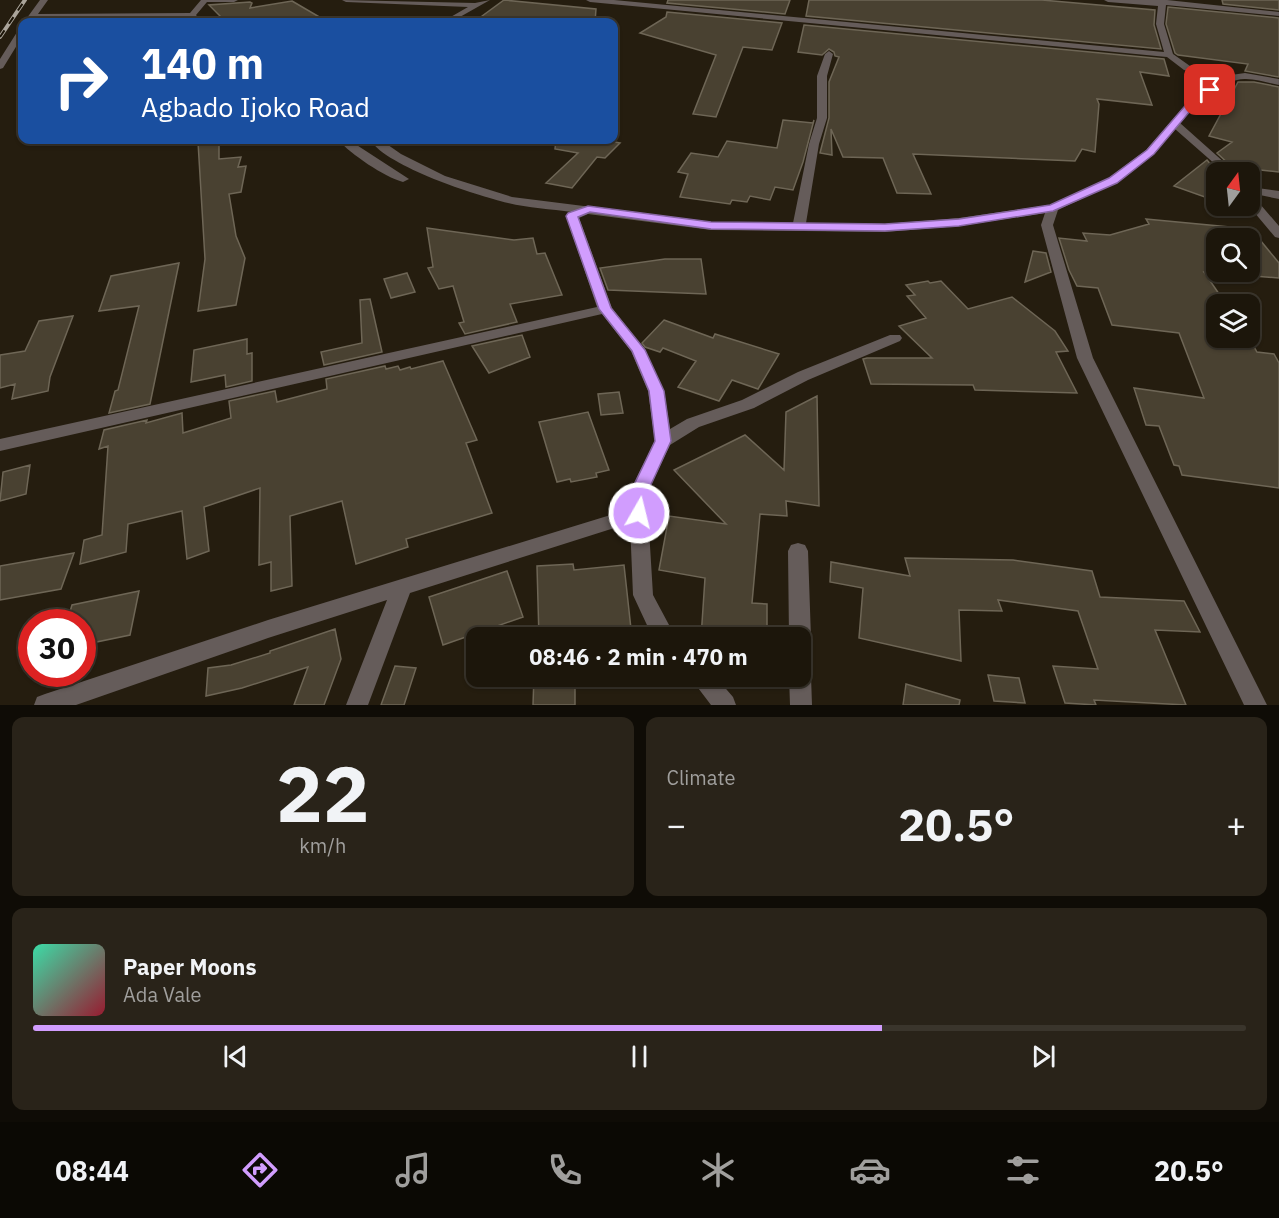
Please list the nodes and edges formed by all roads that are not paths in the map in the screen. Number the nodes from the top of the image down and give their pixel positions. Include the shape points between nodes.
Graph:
1 (44, 0) edge
2 (205, 0) edge
3 (234, 0) edge
4 (346, 0) edge
5 (351, 0) edge
6 (486, 0) edge
7 (590, 0) edge
8 (1108, 0) edge
9 (1162, 2) edge
10 (475, 5) junction
11 (1279, 14) edge
12 (31, 18) edge
13 (196, 18) edge
14 (453, 18) edge
15 (18, 37) edge
16 (829, 54) dead end
17 (1169, 55) junction
18 (0, 66) edge
19 (1231, 78) junction
20 (1279, 82) edge
21 (1175, 124) junction
22 (349, 144) edge
23 (380, 144) edge
24 (1219, 162) edge
25 (403, 179) dead end
26 (1260, 192) edge
27 (1279, 195) edge
28 (1053, 208) junction
29 (588, 209) junction
30 (1260, 211) edge
31 (799, 226) junction
32 (1279, 234) edge
33 (605, 309) junction
34 (895, 338) dead end
35 (663, 441) junction
36 (0, 445) edge
37 (639, 513) junction
38 (798, 551) dead end
39 (402, 588) junction
40 (658, 627) edge
41 (800, 627) edge
42 (709, 687) edge
43 (800, 687) edge
44 (45, 705) edge
45 (357, 705) edge
46 (725, 705) edge
47 (801, 705) edge
48 (1256, 705) edge

1 - 12 street
2 - 3 street
2 - 13 street
4 - 5 street
5 - 10 street
6 - 10 street
7 - 17 street
8 - 9 street
9 - 11 street
9 - 17 street via 1160,24
10 - 14 street
15 - 18 street
16 - 31 street via 822,76 822,118
17 - 19 street via 1187,68
19 - 20 street via 1245,76
19 - 21 street via 1193,102
21 - 24 street
21 - 28 street via 1150,152 1113,180
22 - 25 street
23 - 29 street via 441,178 480,192 510,200
26 - 27 street
28 - 31 street via 906,226
28 - 48 street via 1047,225 1085,358
29 - 31 street via 711,226
29 - 33 street via 572,216
30 - 32 street
33 - 35 street via 638,350 656,391
33 - 36 street
34 - 35 street via 803,376 748,404 693,423
35 - 37 street via 640,489
37 - 39 street
37 - 40 street via 643,595
38 - 41 street
39 - 44 street
39 - 45 street
42 - 46 street
43 - 47 street

